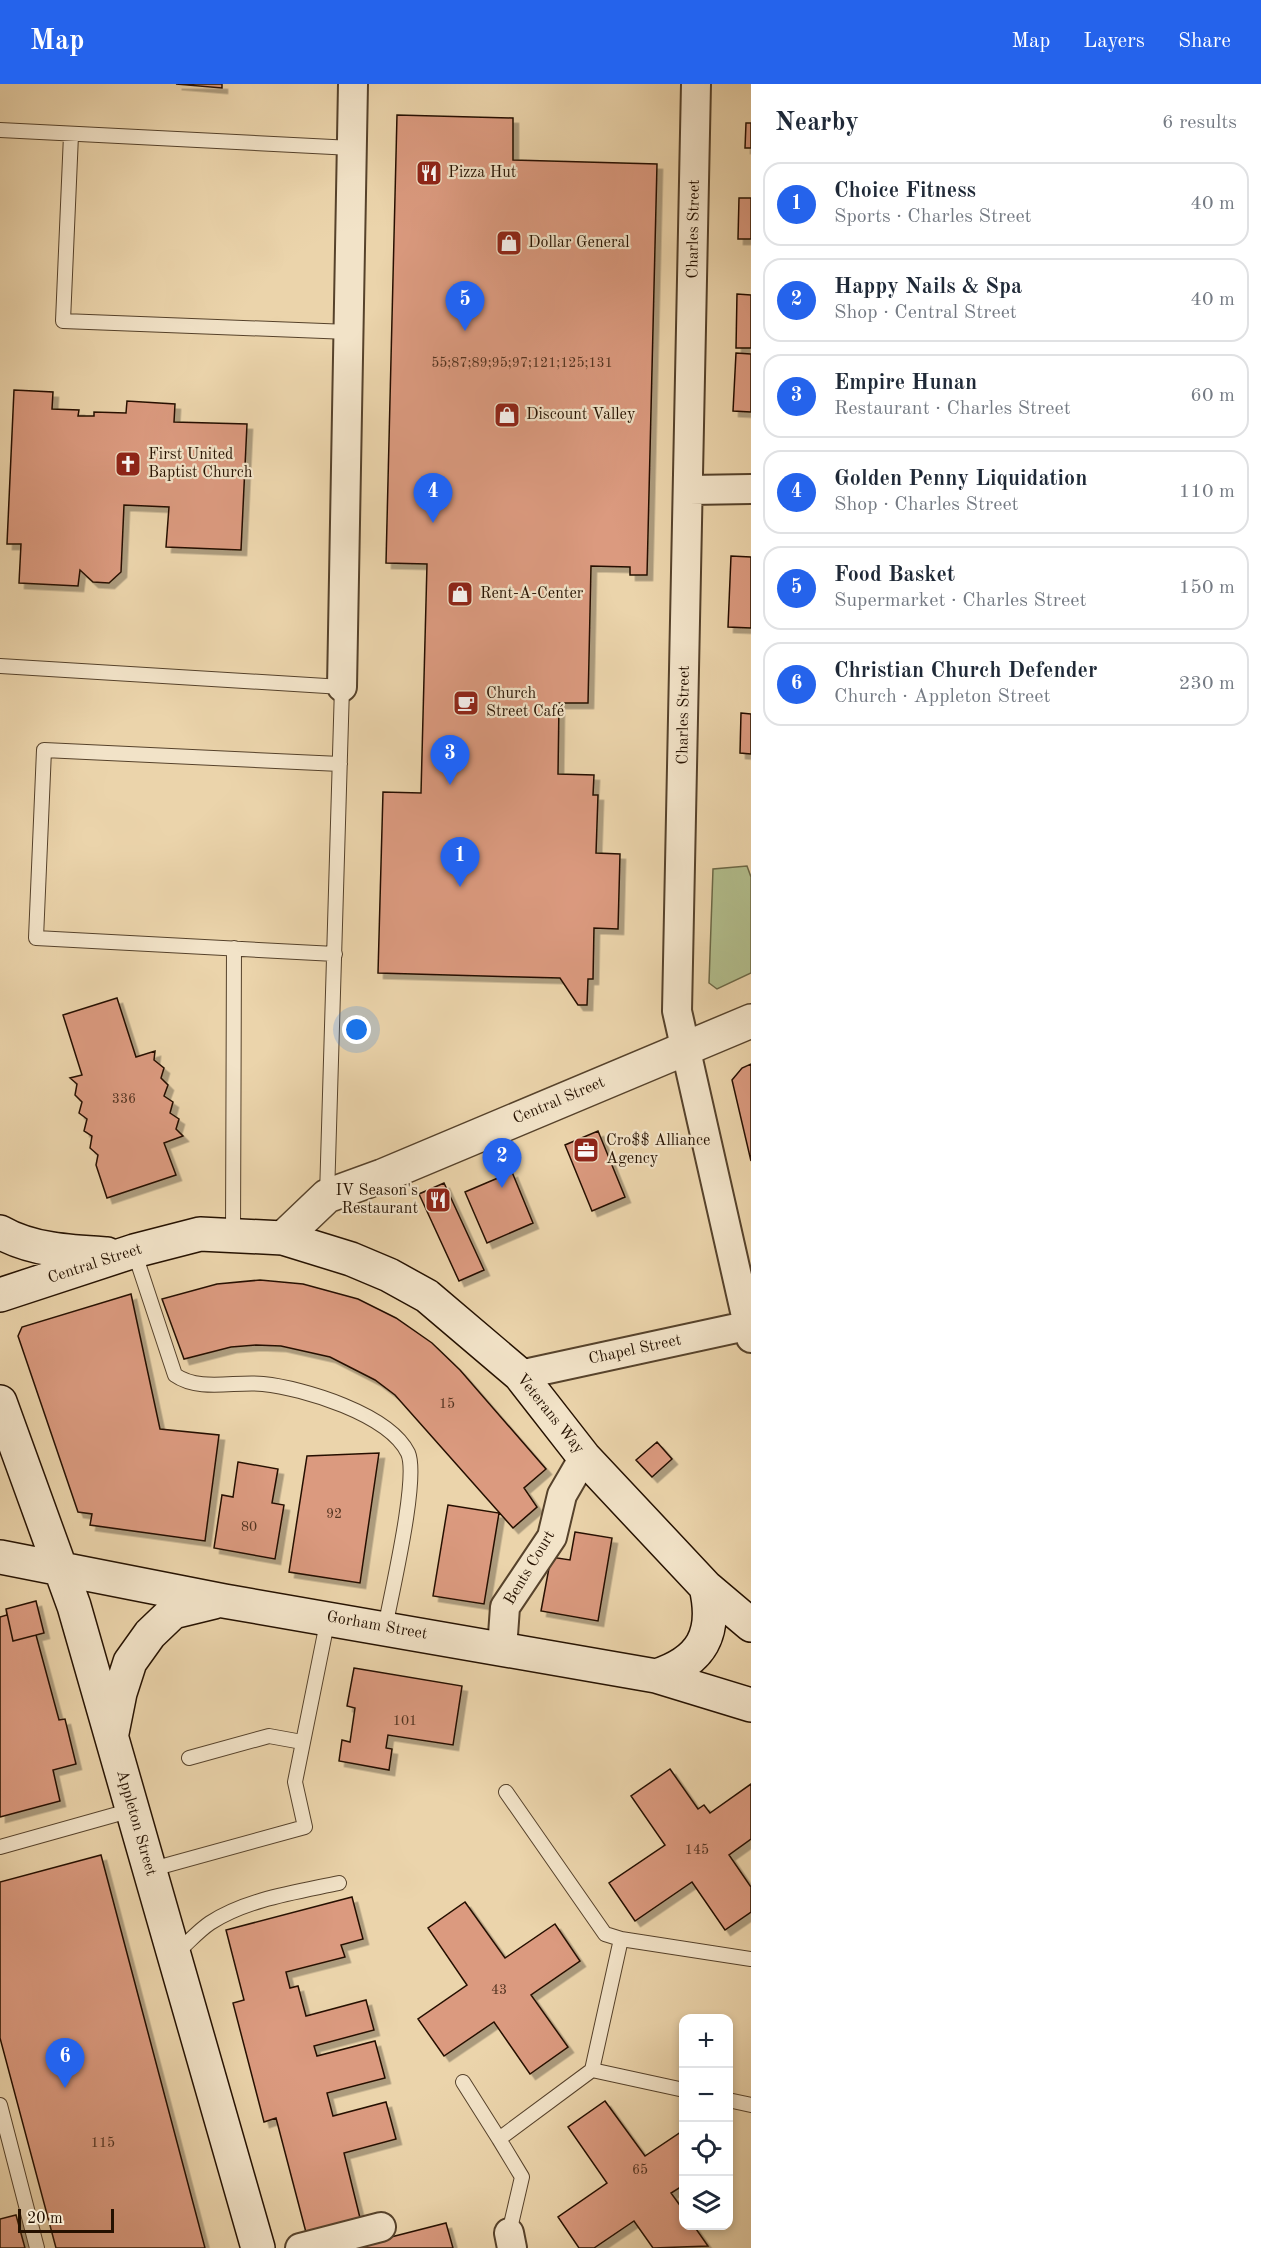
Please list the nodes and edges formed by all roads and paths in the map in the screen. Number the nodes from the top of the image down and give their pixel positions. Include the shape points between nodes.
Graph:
1 (353, 84) edge
2 (696, 84) edge
3 (0, 130) edge
4 (71, 135) junction
5 (352, 148) junction
6 (349, 332) junction
7 (751, 489) edge
8 (690, 490) junction
9 (0, 666) edge
10 (342, 687) junction
11 (340, 764) junction
12 (234, 948) junction
13 (335, 954) junction
14 (751, 1021) edge
15 (687, 1047) junction
16 (327, 1196) junction
17 (0, 1232) edge
18 (233, 1234) junction
19 (283, 1238) junction
20 (129, 1253) junction
21 (0, 1295) edge
22 (750, 1330) edge
23 (520, 1375) junction
24 (0, 1402) edge
25 (584, 1457) junction
26 (0, 1557) edge
27 (63, 1571) junction
28 (706, 1587) junction
29 (225, 1601) junction
30 (328, 1618) junction
31 (751, 1624) edge
32 (385, 1628) junction
33 (502, 1649) junction
34 (656, 1676) junction
35 (751, 1705) edge
36 (111, 1738) junction
37 (302, 1742) junction
38 (189, 1758) dead end
39 (506, 1792) dead end
40 (132, 1810) junction
41 (0, 1847) edge
42 (149, 1870) junction
43 (339, 1883) dead end
44 (621, 1939) junction
45 (174, 1955) junction
46 (751, 1959) edge
47 (592, 2070) junction
48 (463, 2082) dead end
49 (679, 2089) edge
50 (733, 2101) edge
51 (0, 2105) edge
52 (751, 2105) edge
53 (499, 2139) junction
54 (381, 2227) dead end
55 (511, 2241) edge
56 (37, 2248) edge
57 (258, 2248) edge
58 (300, 2248) edge

1 - 5 street
2 - 8 street, Charles Street
3 - 4 lane
4 - 5 lane
4 - 6 lane via 63,321
5 - 6 street
6 - 10 street
7 - 8 street
8 - 15 street, Charles Street via 677,1011
9 - 10 lane
10 - 11 lane
11 - 12 lane via 44,750 36,938
11 - 13 lane
12 - 13 lane
12 - 18 lane
13 - 16 lane
14 - 15 main road, Central Street
15 - 16 main road, Central Street
15 - 22 street, Charles Street
16 - 19 main road, Central Street
17 - 20 main road via 15,1240 67,1251
18 - 19 main road, Central Street
18 - 20 main road, Central Street via 200,1234
19 - 23 main road, Veterans Way via 351,1258 427,1296
20 - 21 main road, Central Street
20 - 32 lane via 175,1375 187,1383 263,1384 298,1390 376,1422 397,1438 408,1454 411,1482
22 - 23 street, Chapel Street
23 - 25 main road, Veterans Way
24 - 27 main road, Appleton Street
25 - 28 main road, Veterans Way
25 - 33 street, Bents Court via 562,1495 552,1537 505,1607
26 - 27 main road, Gorham Street
27 - 29 main road, Gorham Street
27 - 36 main road, Appleton Street
28 - 31 main road, Veterans Way
28 - 34 main road via 711,1610 707,1633 696,1654 678,1669
29 - 30 main road, Gorham Street
29 - 36 main road via 173,1612 150,1634 130,1662
30 - 32 main road, Gorham Street
30 - 37 lane
32 - 33 main road, Gorham Street
33 - 34 main road, Gorham Street
34 - 35 main road, Gorham Street
36 - 40 main road, Appleton Street
37 - 38 lane via 269,1736
37 - 42 lane via 295,1782 305,1827
39 - 44 lane via 605,1934
40 - 41 lane
40 - 42 main road, Appleton Street
42 - 45 main road, Appleton Street
43 - 45 lane via 230,1912 209,1924
44 - 46 lane
44 - 47 lane
45 - 57 main road, Appleton Street
47 - 49 lane
47 - 53 lane
48 - 53 lane
50 - 52 lane
51 - 56 lane
53 - 55 lane via 522,2177
54 - 58 street

